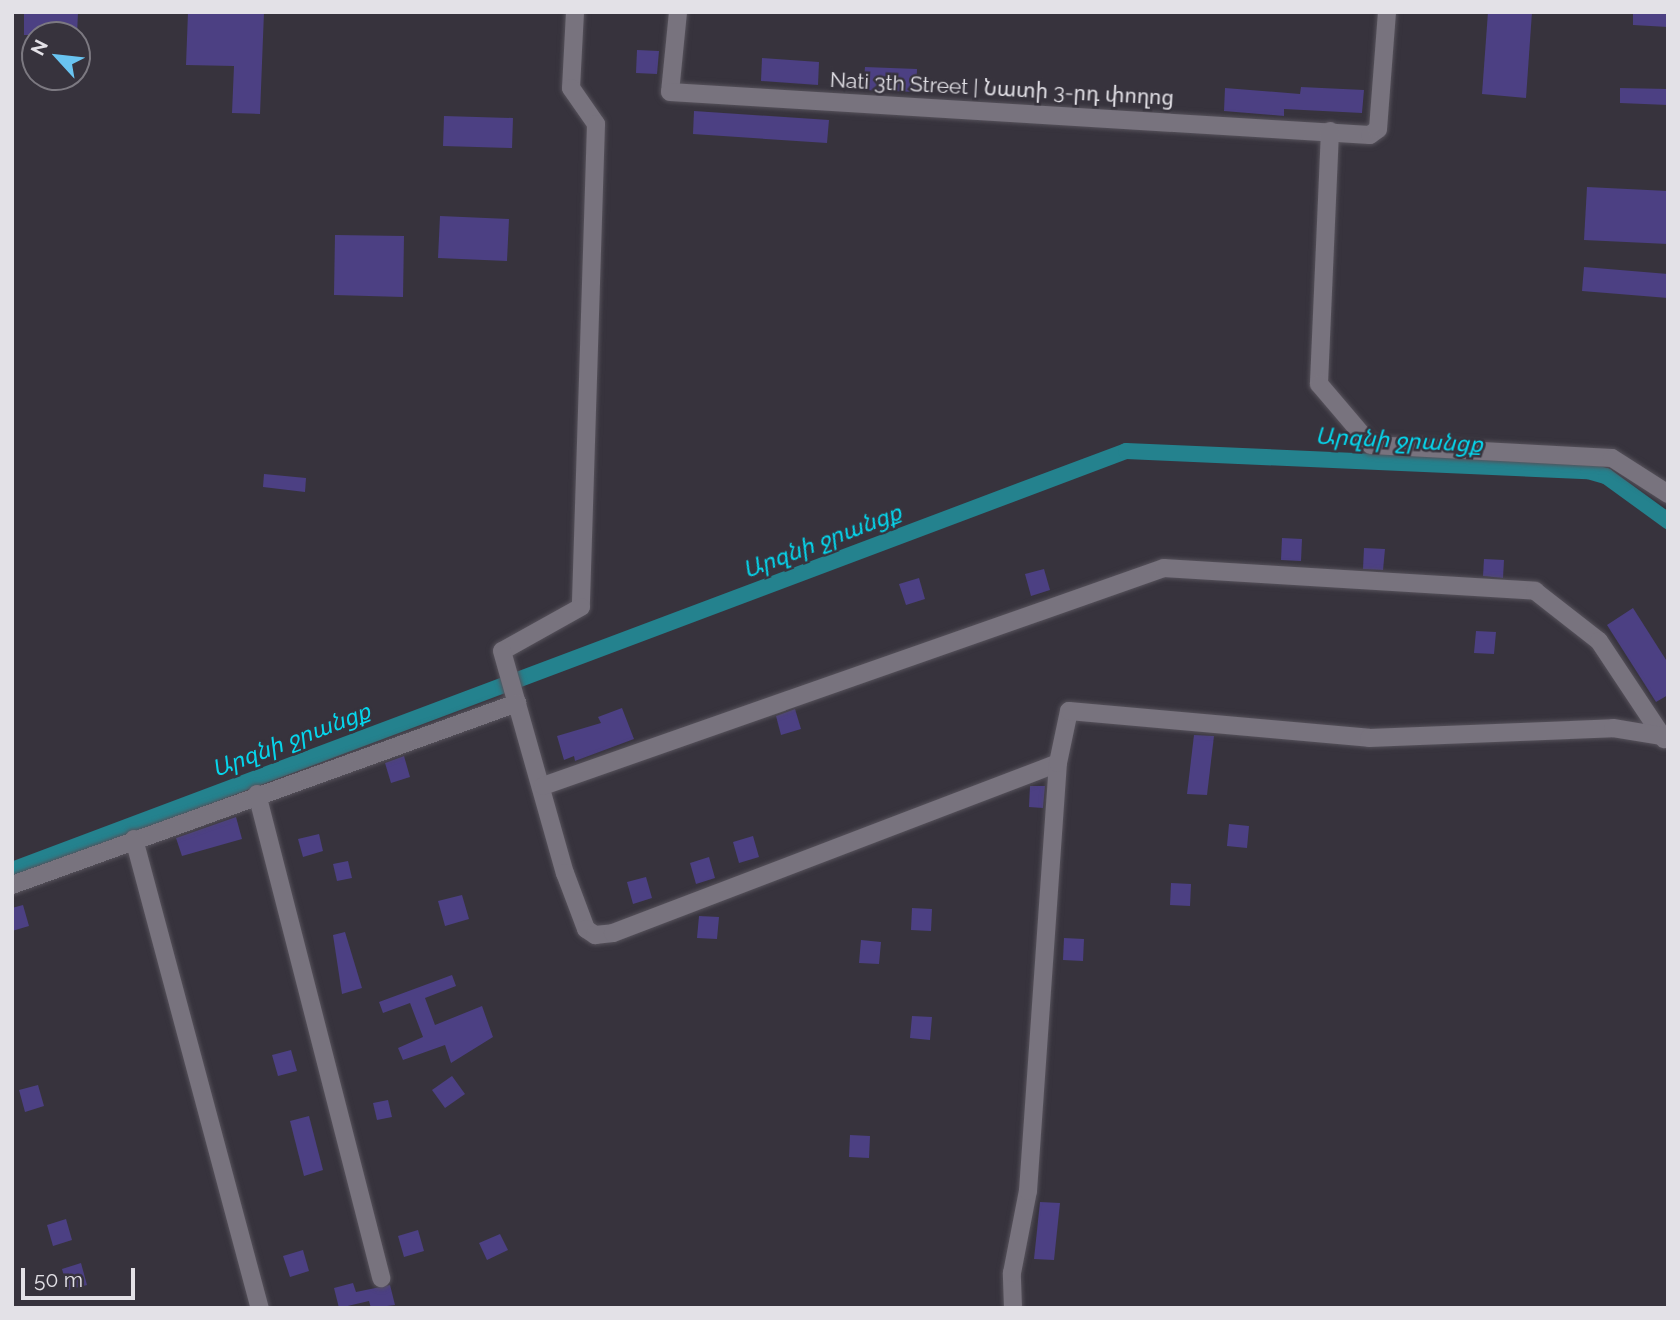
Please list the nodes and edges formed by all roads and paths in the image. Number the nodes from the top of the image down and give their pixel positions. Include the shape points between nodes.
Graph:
1 (575, 12) edge
2 (678, 12) edge
3 (1387, 12) edge
4 (1330, 131) junction
5 (1668, 494) edge
6 (513, 689) junction
7 (1666, 738) edge
8 (1058, 763) junction
9 (542, 786) junction
10 (257, 794) junction
11 (134, 839) junction
12 (12, 885) edge
13 (381, 1278) dead end
14 (260, 1308) edge
15 (1013, 1308) edge

1 - 6 street via 570,88 596,124 581,607 502,651
2 - 4 street, Nati 3th Street | Նատի 3-րդ փողոց via 670,92
3 - 4 street, Nati 3th Street | Նատի 3-րդ փողոց via 1378,128 1370,135
4 - 5 street via 1319,384 1371,445 1612,458
6 - 9 street
6 - 10 street
7 - 8 street via 1613,728 1368,738 1069,711
7 - 9 street via 1599,641 1535,591 1164,568
8 - 9 street via 613,933 595,935 586,929 565,873
8 - 15 street via 1028,1191 1012,1273
10 - 11 street
10 - 13 street
11 - 12 street
11 - 14 street

